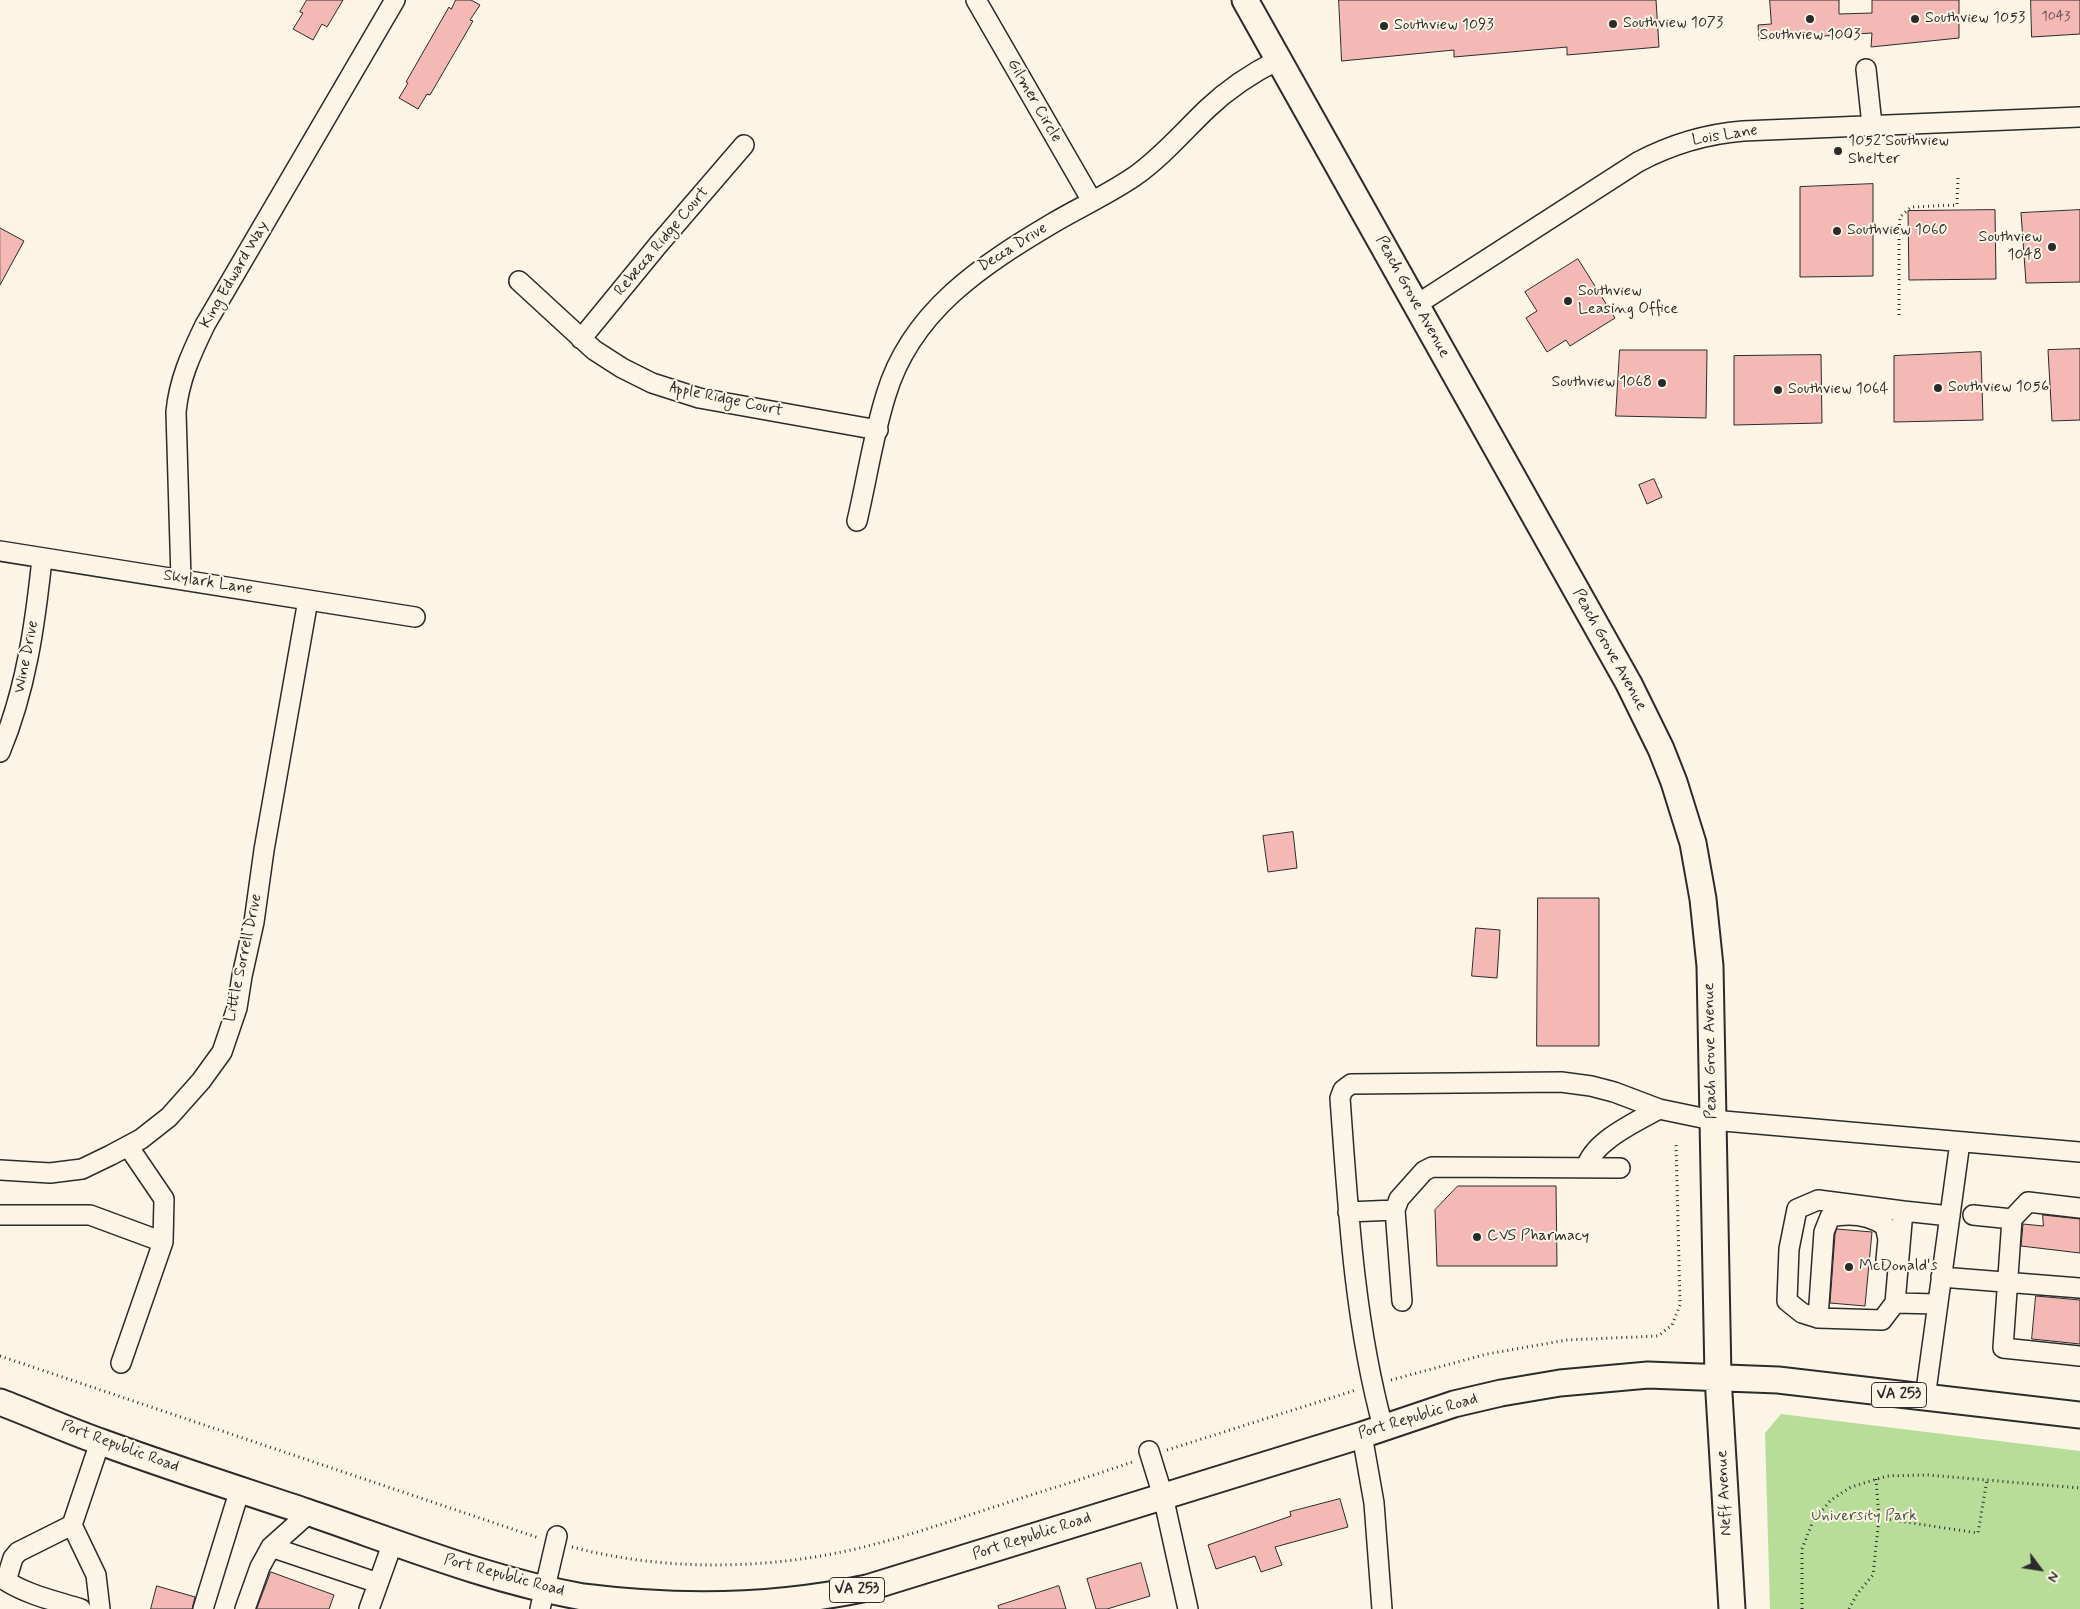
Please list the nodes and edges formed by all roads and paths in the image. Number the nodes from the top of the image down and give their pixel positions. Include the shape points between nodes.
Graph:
1 (394, 0) edge
2 (976, 0) edge
3 (1244, 0) edge
4 (1278, 60) junction
5 (1866, 69) dead end
6 (2080, 117) edge
7 (1872, 125) junction
8 (744, 145) dead end
9 (1958, 177) dead end
10 (1092, 201) junction
11 (519, 281) dead end
12 (1416, 305) junction
13 (1899, 315) dead end
14 (581, 339) junction
15 (878, 430) junction
16 (857, 520) dead end
17 (0, 551) edge
18 (42, 559) junction
19 (181, 579) junction
20 (308, 600) junction
21 (415, 617) dead end
22 (0, 752) edge
23 (1660, 1109) junction
24 (1712, 1120) junction
25 (1676, 1142) dead end
26 (1960, 1142) junction
27 (128, 1146) junction
28 (2080, 1152) edge
29 (1586, 1168) junction
30 (1620, 1168) dead end
31 (0, 1170) edge
32 (2080, 1208) edge
33 (1396, 1210) junction
34 (1903, 1211) junction
35 (1348, 1212) junction
36 (0, 1215) edge
37 (1973, 1215) dead end
38 (1950, 1216) junction
39 (2012, 1219) junction
40 (163, 1242) junction
41 (1942, 1277) junction
42 (2008, 1282) junction
43 (2080, 1288) edge
44 (1895, 1295) junction
45 (1402, 1301) dead end
46 (1938, 1304) junction
47 (1818, 1318) junction
48 (0, 1356) edge
49 (2080, 1356) edge
50 (121, 1364) dead end
51 (1408, 1375) dead end
52 (1718, 1377) junction
53 (1356, 1390) dead end
54 (1925, 1398) junction
55 (0, 1402) edge
56 (2080, 1415) edge
57 (1372, 1431) junction
58 (100, 1442) junction
59 (1170, 1449) dead end
60 (1149, 1452) dead end
61 (1128, 1464) dead end
62 (1876, 1479) junction
63 (1987, 1480) junction
64 (2080, 1488) edge
65 (240, 1489) junction
66 (1163, 1496) junction
67 (309, 1513) junction
68 (1880, 1518) junction
69 (72, 1525) junction
70 (532, 1536) dead end
71 (556, 1536) dead end
72 (393, 1542) junction
73 (271, 1546) junction
74 (576, 1548) dead end
75 (3, 1580) edge
76 (378, 1583) junction
77 (542, 1598) edge
78 (81, 1609) edge
79 (100, 1609) edge
80 (203, 1609) edge
81 (245, 1609) edge
82 (369, 1609) edge
83 (1188, 1609) edge
84 (1382, 1609) edge
85 (1732, 1609) edge
86 (1802, 1609) edge
87 (1849, 1609) edge

1 - 19 street, King Edward Way via 205,325 188,361 176,412
2 - 10 street, Gilmer Circle
3 - 4 main road, Peach Grove Avenue
4 - 10 street, Decca Drive via 1219,98 1151,164
4 - 12 main road, Peach Grove Avenue
5 - 7 street
6 - 7 street, Lois Lane
7 - 12 street, Lois Lane via 1731,132 1698,138 1663,150 1638,162
8 - 14 street, Rebecca Ridge Court
9 - 13 path via 1957,205 1911,207 1900,217
10 - 15 street, Decca Drive via 980,268 944,300 914,337 898,365 886,394
11 - 14 street, Apple Ridge Court
12 - 24 main road, Peach Grove Avenue via 1625,677 1674,782 1693,843 1703,899 1710,966
14 - 15 street, Apple Ridge Court via 636,376 683,394
15 - 16 street, Decca Drive
17 - 18 street, Skylark Lane
18 - 19 street, Skylark Lane
18 - 22 street, Wine Drive via 25,675
19 - 20 street, Skylark Lane
20 - 21 street, Skylark Lane
20 - 27 street, Little Sorrell Drive via 237,1008 222,1052 201,1081 169,1117
23 - 24 street
23 - 29 street via 1606,1142 1588,1159
23 - 35 street via 1614,1092 1561,1082 1351,1084 1343,1090 1340,1098
24 - 26 street
24 - 52 main road, Peach Grove Avenue
25 - 51 path via 1680,1305 1672,1326 1658,1336 1567,1340 1487,1354
26 - 28 street
26 - 38 street
27 - 31 street, Little Sorrell Drive via 82,1169 50,1173
27 - 40 street via 164,1199
29 - 30 street
29 - 33 street via 1432,1167 1424,1171 1399,1199
32 - 39 street via 2028,1202
33 - 35 street
33 - 45 street
34 - 38 street
34 - 44 street
34 - 47 street via 1818,1200 1797,1209 1789,1249 1787,1301 1802,1313
35 - 57 street via 1372,1385
36 - 40 street via 90,1215
37 - 39 street
38 - 41 street
39 - 42 street
40 - 50 street
41 - 42 street
41 - 46 street
42 - 43 street
42 - 49 street via 2003,1348
44 - 46 street
44 - 47 street via 1882,1320
44 - 47 street via 1886,1263 1886,1226 1874,1218 1846,1214 1830,1217 1824,1232
46 - 54 street
48 - 70 path
52 - 54 main road, Port Republic Road / VA 253 via 1778,1380
52 - 57 main road, Port Republic Road / VA 253 via 1626,1375 1560,1383 1454,1404
52 - 85 main road, Neff Avenue
53 - 59 path
54 - 56 main road, Port Republic Road / VA 253
55 - 58 main road, Port Republic Road / VA 253
57 - 66 main road, Port Republic Road / VA 253
57 - 84 street
58 - 65 main road, Port Republic Road / VA 253
58 - 69 street
60 - 66 street
61 - 74 path via 878,1544 830,1554 774,1562 716,1564 654,1561
62 - 63 path via 1928,1475
62 - 68 path
62 - 86 path via 1851,1487 1831,1500 1813,1521 1802,1549
63 - 64 path
63 - 68 path via 1978,1533
65 - 67 main road, Port Republic Road / VA 253
65 - 80 street
66 - 77 main road, Port Republic Road / VA 253 via 906,1577 810,1599 743,1606 680,1607 596,1599
66 - 83 street
67 - 72 main road, Port Republic Road / VA 253
67 - 73 street
68 - 87 path via 1872,1575
69 - 75 street via 18,1552
69 - 79 street via 96,1575
71 - 77 street
72 - 76 street
72 - 77 main road, Port Republic Road / VA 253 via 482,1572
73 - 76 street
73 - 81 street
75 - 78 street
76 - 82 street

